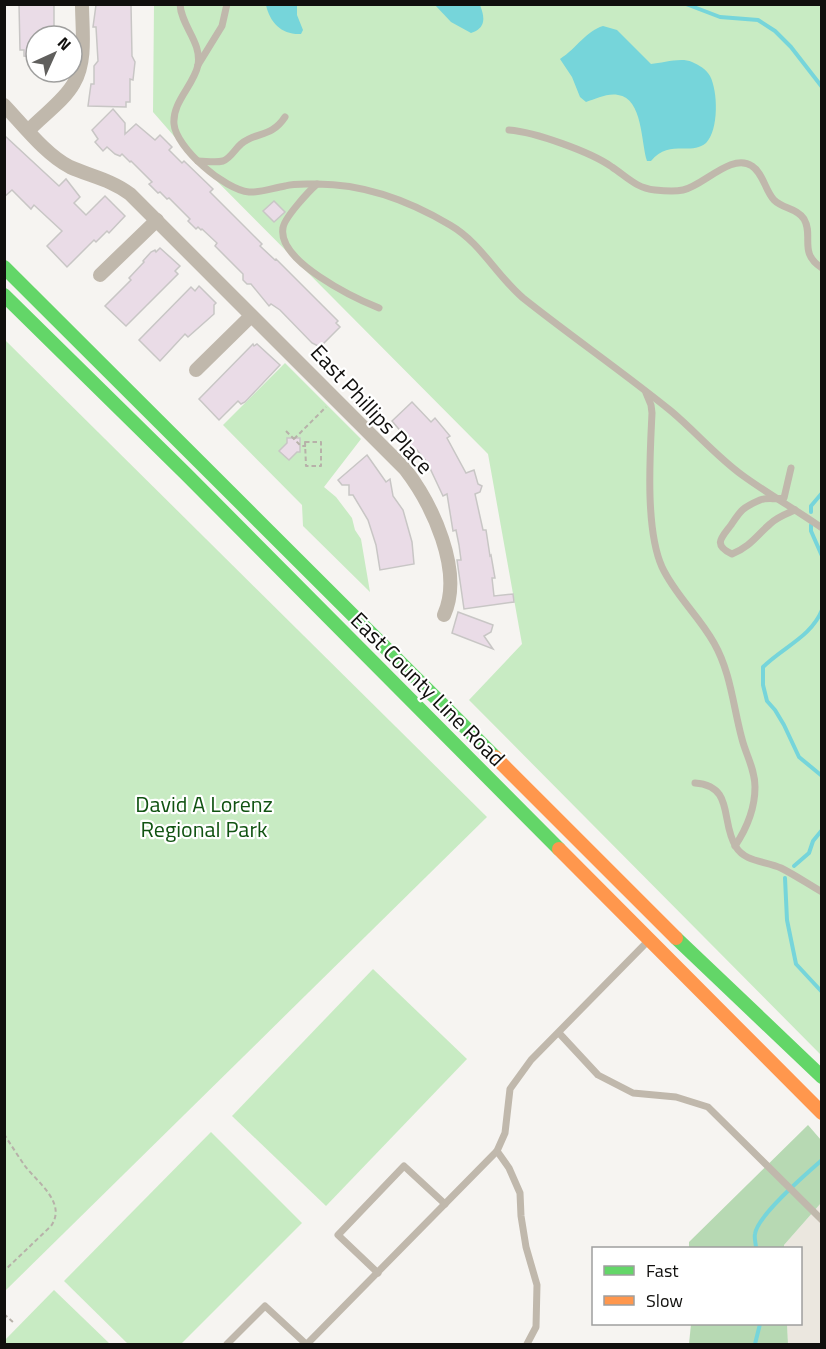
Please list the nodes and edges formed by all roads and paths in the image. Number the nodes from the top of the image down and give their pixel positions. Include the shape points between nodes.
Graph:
1 (82, 4) edge
2 (180, 4) edge
3 (227, 4) edge
4 (198, 65) junction
5 (4, 105) edge
6 (285, 117) dead end
7 (29, 130) junction
8 (509, 130) dead end
9 (198, 161) junction
10 (317, 184) junction
11 (157, 220) junction
12 (4, 267) edge
13 (822, 268) edge
14 (100, 275) dead end
15 (4, 295) edge
16 (379, 308) dead end
17 (251, 316) junction
18 (196, 370) dead end
19 (643, 389) junction
20 (335, 399) junction
21 (661, 404) junction
22 (652, 413) junction
23 (286, 431) dead end
24 (294, 439) junction
25 (306, 446) junction
26 (791, 468) dead end
27 (780, 499) junction
28 (795, 510) junction
29 (822, 528) edge
30 (444, 615) dead end
31 (695, 783) dead end
32 (735, 846) junction
33 (822, 892) edge
34 (663, 925) junction
35 (648, 941) junction
36 (559, 1033) junction
37 (822, 1077) edge
38 (822, 1113) edge
39 (4, 1134) edge
40 (497, 1151) junction
41 (445, 1204) junction
42 (821, 1219) edge
43 (4, 1271) edge
44 (378, 1273) junction
45 (4, 1314) edge
46 (15, 1324) dead end
47 (227, 1344) edge
48 (307, 1344) edge
49 (527, 1344) edge

1 - 7 street via 82,60 78,75 68,92
2 - 4 lane via 180,16 197,49
3 - 4 lane via 222,26
4 - 9 lane via 176,110 174,123 177,136
5 - 7 street, East Phillips Place
6 - 9 lane via 271,132 241,144 222,161
7 - 11 street, East Phillips Place via 69,166 122,187
8 - 13 lane via 525,131 572,148 611,166 633,184 649,189 683,190 723,167 748,163 755,167 774,200 803,218 809,254
9 - 10 lane via 226,184 248,192
10 - 16 lane via 290,213 283,227 283,239 329,284
10 - 19 lane via 351,185 389,195 451,225 475,243 512,288
11 - 14 street
11 - 17 street, East Phillips Place
12 - 34 main road, East County Line Road
15 - 35 main road, East County Line Road
17 - 18 street
17 - 20 street, East Phillips Place
19 - 21 lane
19 - 22 lane
20 - 24 path
20 - 30 street, East Phillips Place via 405,469 434,516 448,571 449,597
21 - 22 lane
21 - 27 lane via 741,475
22 - 32 lane via 650,466 657,550 663,568 723,661 753,770 752,814
23 - 24 path
24 - 25 path
25 - 25 path via 305,442 321,442 321,466 306,466
26 - 27 lane via 784,498
27 - 28 lane
27 - 28 lane via 763,499 739,511 720,537 726,551 732,554 742,550 770,523
28 - 29 lane
31 - 32 lane via 712,785 718,791
32 - 33 lane via 751,859 780,868
34 - 35 lane
34 - 37 main road, East County Line Road
35 - 36 lane
35 - 38 main road, East County Line Road
36 - 40 lane via 531,1060 510,1089 505,1133
36 - 42 lane via 598,1075 633,1093 676,1097 708,1107
39 - 43 path via 50,1195 56,1219
40 - 41 lane
40 - 49 lane via 520,1193 526,1247 537,1285 536,1327
41 - 44 lane
41 - 44 lane via 404,1166 338,1235
44 - 48 lane
45 - 46 path
47 - 48 lane via 265,1306

